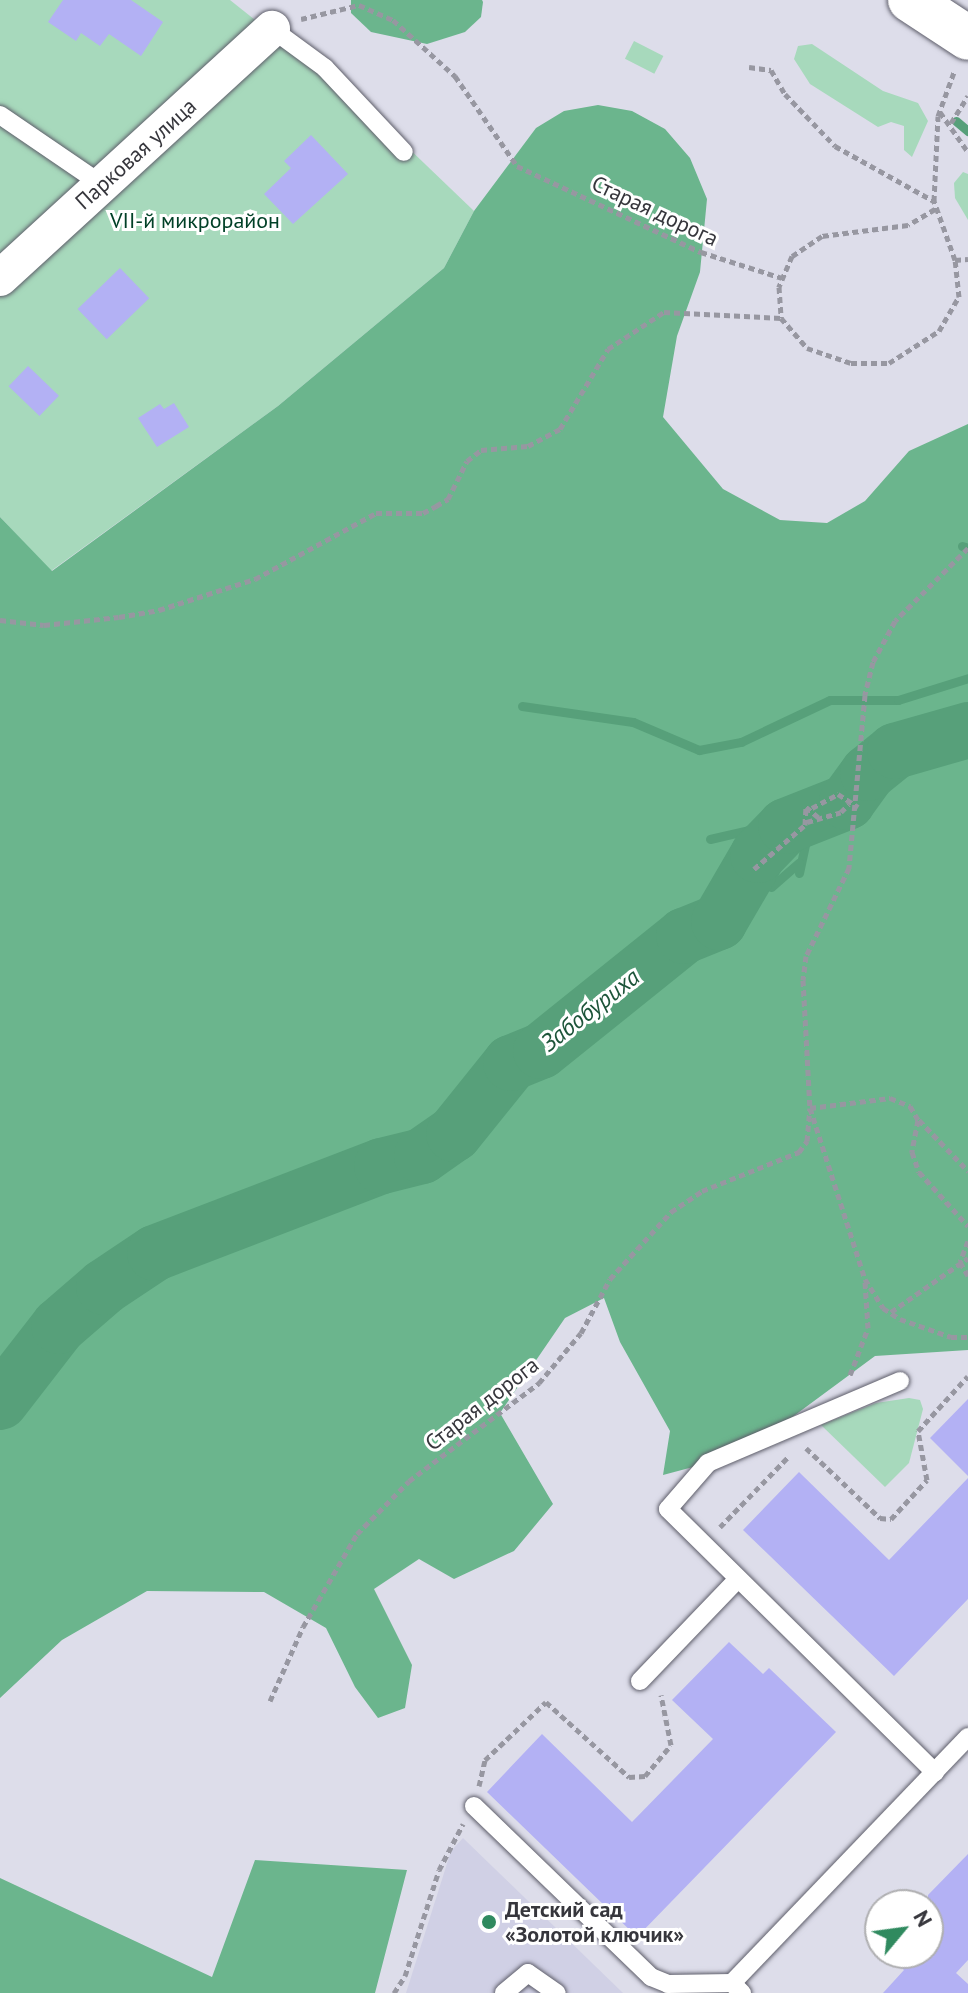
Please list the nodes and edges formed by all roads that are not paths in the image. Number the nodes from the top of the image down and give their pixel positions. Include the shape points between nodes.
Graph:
1 (910, 0) edge
2 (272, 29) joint
3 (967, 38) edge
4 (0, 115) edge
5 (404, 152) dead end
6 (101, 184) junction
7 (0, 278) edge
8 (900, 1381) dead end
9 (737, 1580) junction
10 (640, 1681) dead end
11 (968, 1737) edge
12 (935, 1772) junction
13 (474, 1806) road end
14 (737, 1988) edge
15 (504, 1993) edge
16 (557, 1993) edge

1 - 3 street
2 - 5 lane via 325,68
2 - 6 street, Парковая улица
4 - 6 lane
6 - 7 street, Парковая улица
8 - 9 lane via 705,1466 668,1509
9 - 10 lane
9 - 12 lane
11 - 12 lane
12 - 14 lane
13 - 14 lane via 651,1977 668,1984
15 - 16 lane via 528,1973

